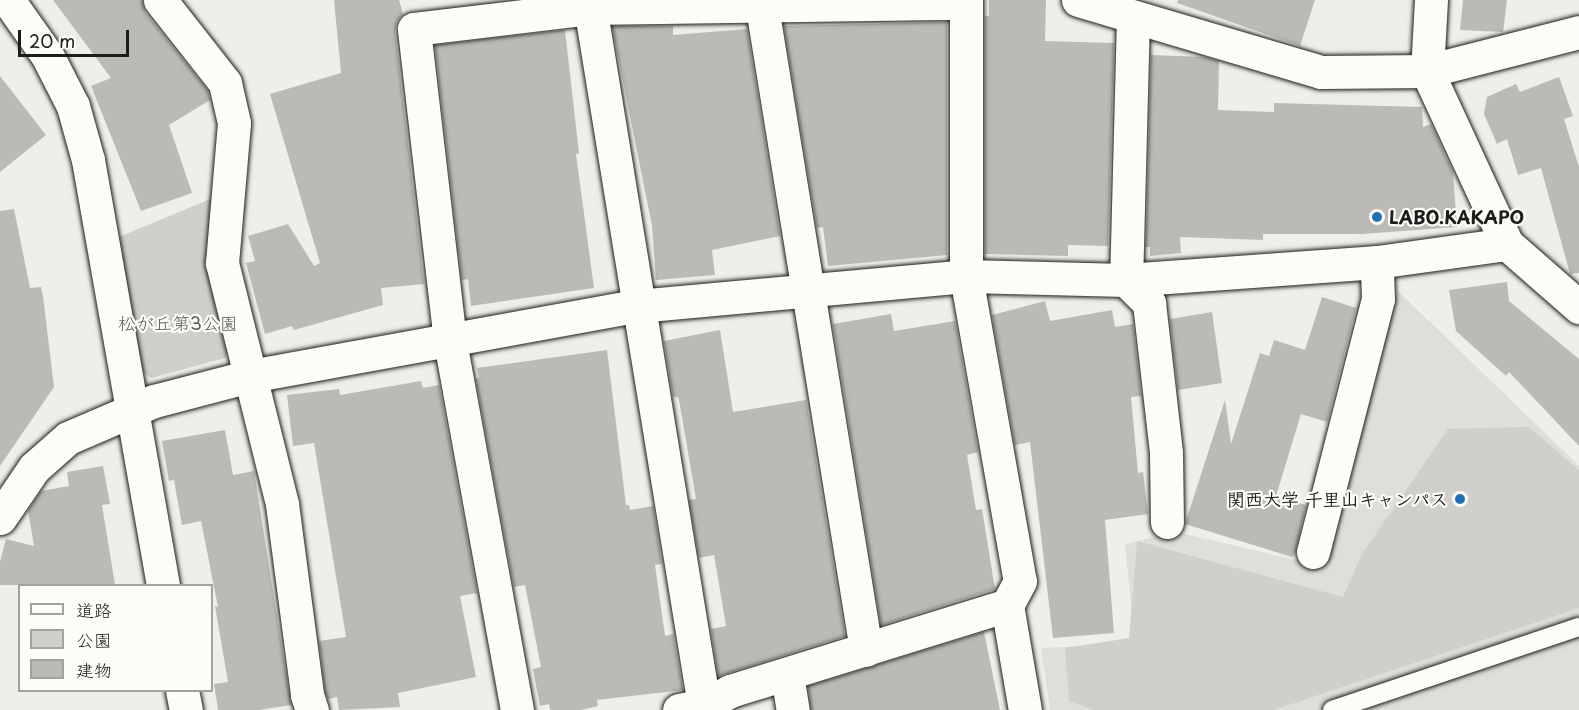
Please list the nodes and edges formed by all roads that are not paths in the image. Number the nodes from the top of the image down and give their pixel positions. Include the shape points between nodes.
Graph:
1 (8, 0) edge
2 (160, 0) edge
3 (1078, 0) edge
4 (1431, 0) edge
5 (965, 2) edge
6 (589, 4) edge
7 (762, 7) junction
8 (475, 10) edge
9 (1133, 17) junction
10 (1579, 32) edge
11 (1427, 71) junction
12 (1507, 244) junction
13 (1377, 262) junction
14 (966, 276) junction
15 (1126, 280) junction
16 (806, 290) junction
17 (1576, 301) edge
18 (638, 306) junction
19 (450, 340) junction
20 (250, 376) junction
21 (132, 409) junction
22 (0, 518) edge
23 (1167, 522) dead end
24 (1313, 552) dead end
25 (163, 584) edge
26 (1007, 605) junction
27 (1579, 627) edge
28 (867, 650) junction
29 (787, 674) junction
30 (182, 692) edge
31 (692, 708) edge
32 (186, 710) edge
33 (312, 710) edge
34 (517, 710) edge
35 (793, 710) edge
36 (1025, 710) edge
37 (1332, 710) edge

1 - 21 street via 46,55 73,106 88,160
2 - 20 street via 225,83 234,123 222,263
3 - 9 street
4 - 11 street
5 - 7 street
5 - 14 street
6 - 7 street
6 - 8 street
6 - 18 street
7 - 16 street
8 - 19 street via 414,29
9 - 11 street via 1321,72
9 - 15 street
10 - 11 street
11 - 12 street
12 - 13 street
12 - 17 street
13 - 15 street
13 - 24 street via 1378,299
14 - 15 street
14 - 16 street
14 - 26 street via 1020,581
15 - 23 street via 1149,303 1166,453
16 - 18 street
16 - 28 street
18 - 19 street
18 - 31 street
19 - 20 street
19 - 34 street
20 - 21 street
20 - 33 street via 282,504
21 - 22 street via 68,438 34,468
21 - 25 street
26 - 28 street
26 - 36 street
27 - 37 lane
28 - 29 street
29 - 31 street via 730,691
29 - 35 street
30 - 32 street

